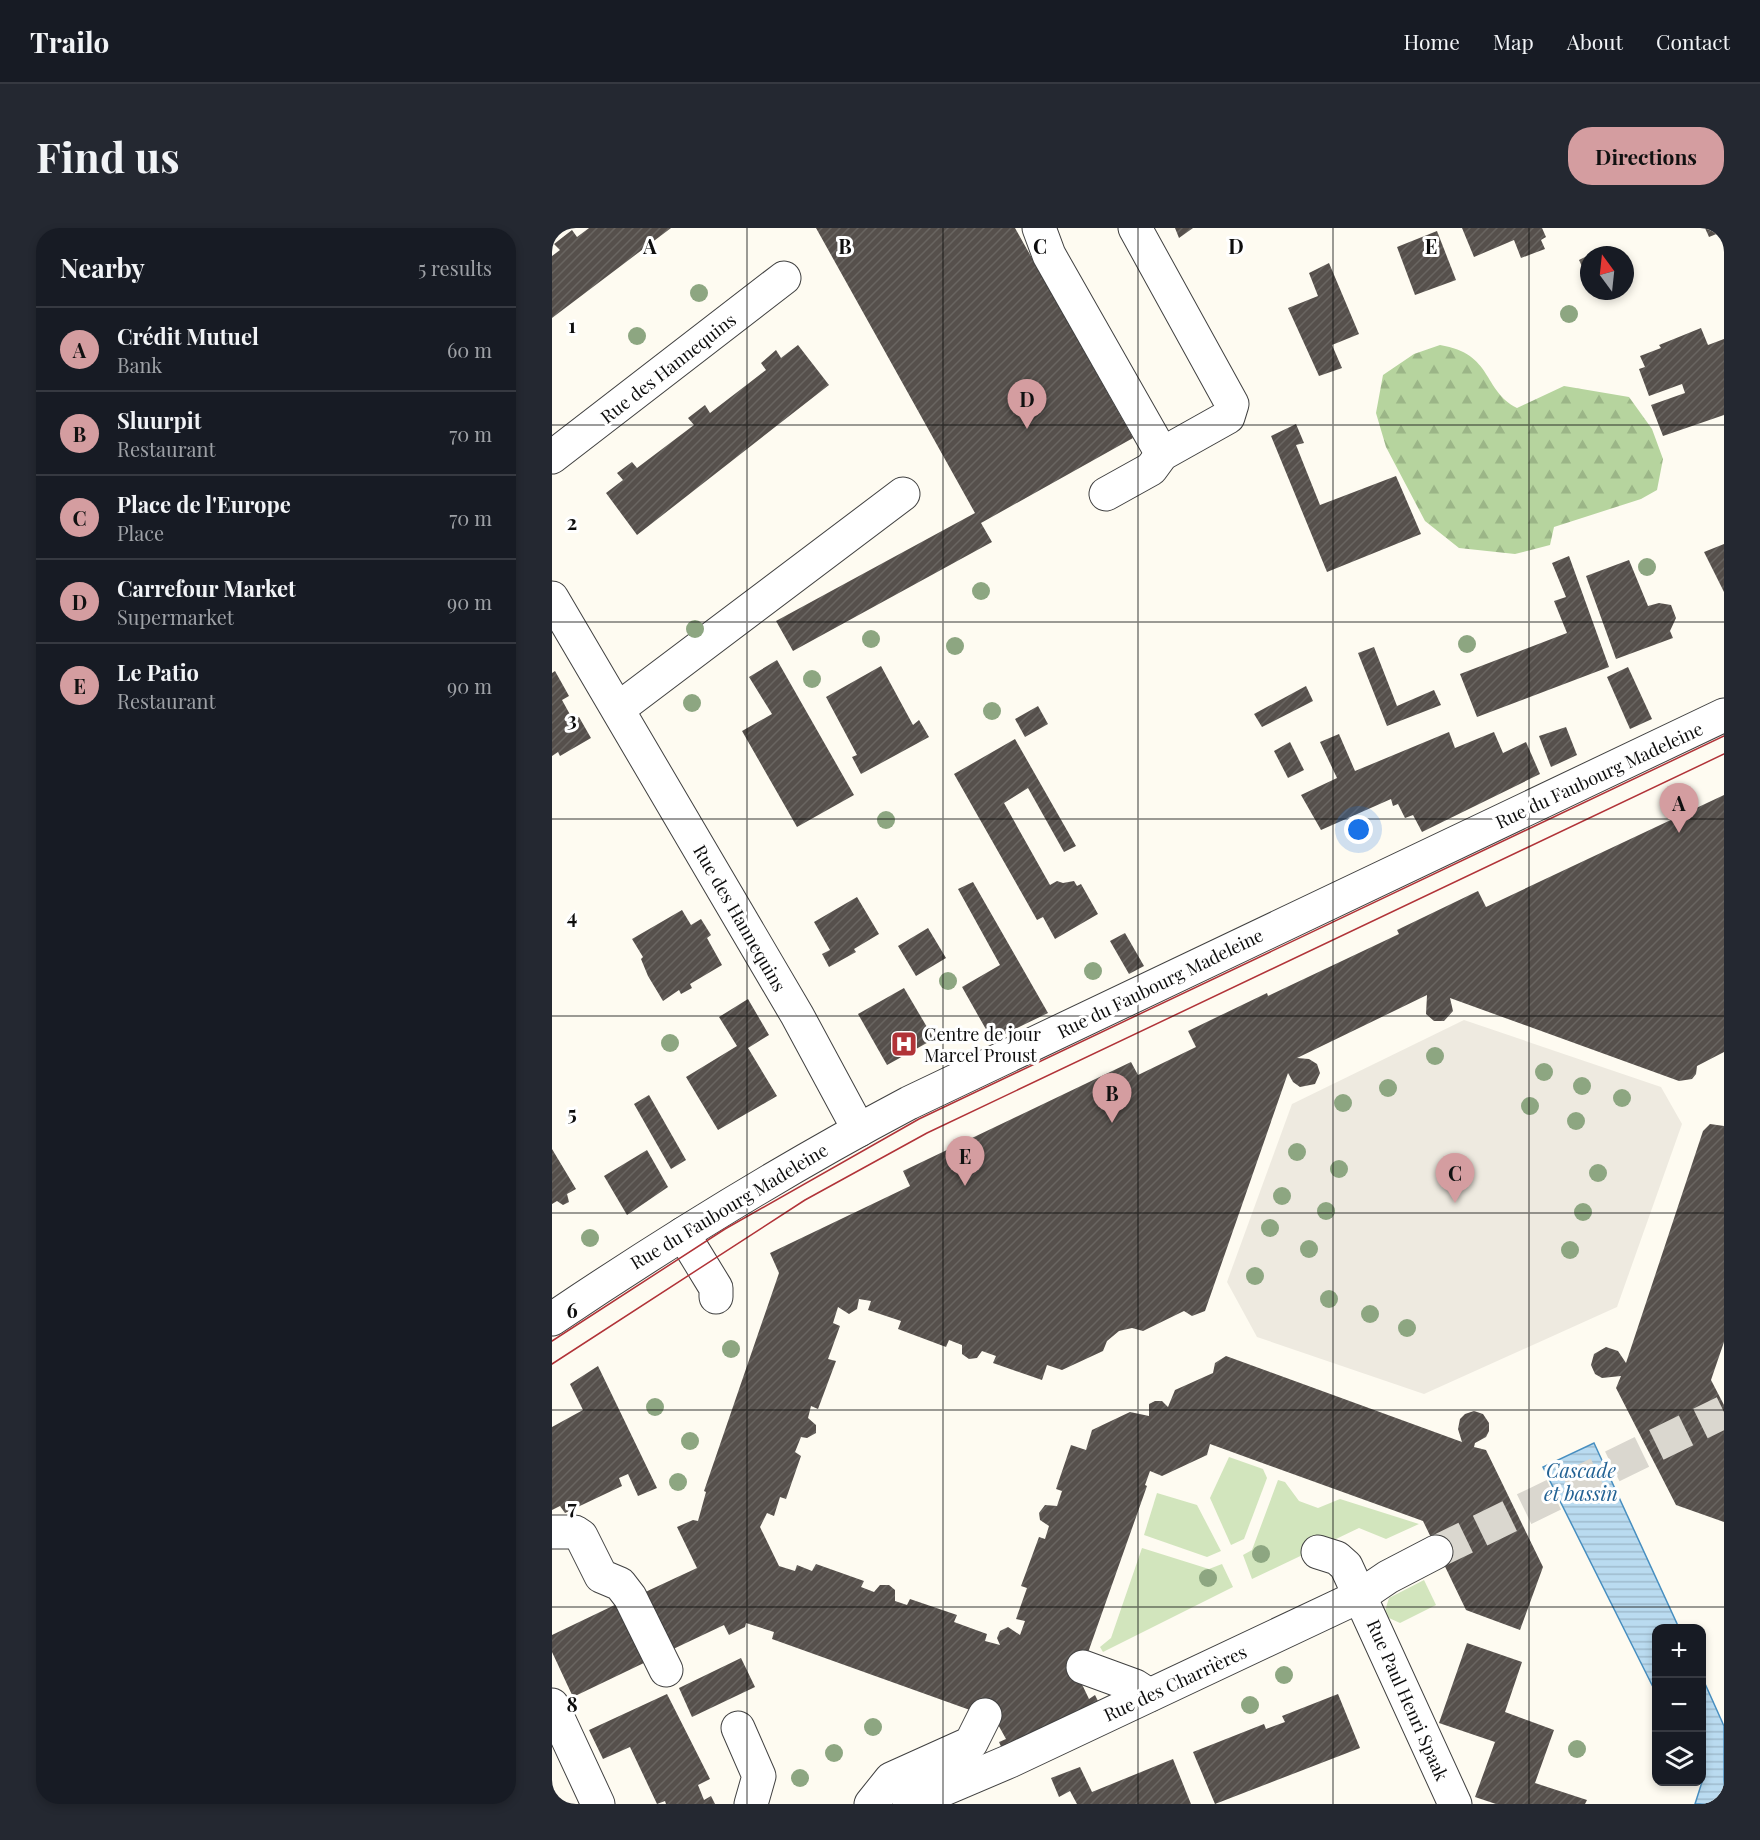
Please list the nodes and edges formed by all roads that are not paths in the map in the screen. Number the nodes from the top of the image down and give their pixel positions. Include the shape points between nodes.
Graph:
1 (1039, 228) edge
2 (1135, 228) edge
3 (784, 278) dead end
4 (1162, 454) junction
5 (552, 457) edge
6 (903, 494) dead end
7 (1106, 494) dead end
8 (552, 598) edge
9 (618, 709) junction
10 (1724, 715) edge
11 (859, 1130) junction
12 (683, 1234) junction
13 (716, 1297) dead end
14 (552, 1319) edge
15 (552, 1532) edge
16 (1318, 1552) dead end
17 (1436, 1552) tunnel mouth
18 (1360, 1596) junction
19 (1083, 1667) dead end
20 (666, 1671) dead end
21 (1149, 1695) junction
22 (552, 1705) edge
23 (985, 1715) dead end
24 (738, 1728) dead end
25 (598, 1804) edge
26 (751, 1804) edge
27 (871, 1804) edge
28 (909, 1804) edge
29 (1455, 1804) edge

1 - 4 street via 1050,255
2 - 4 street via 1232,404 1228,417
3 - 5 street, Rue des Hannequins
4 - 7 street via 1151,469
6 - 9 street
8 - 9 street, Rue des Hannequins
9 - 11 street, Rue des Hannequins via 797,1015
10 - 11 street, Rue du Faubourg Madeleine via 1214,956
11 - 12 street, Rue du Faubourg Madeleine
12 - 13 street via 716,1288
12 - 14 street, Rue du Faubourg Madeleine
15 - 20 street via 574,1532 580,1536 600,1576 620,1584
16 - 18 street, Rue Paul Henri Spaak via 1337,1558 1346,1566
17 - 18 street, Rue des Charrières
18 - 21 street, Rue des Charrières
18 - 29 street, Rue Paul Henri Spaak
19 - 21 street
21 - 28 street, Rue des Charrières
22 - 25 street
23 - 27 street via 971,1743 891,1779
24 - 26 street via 759,1776

